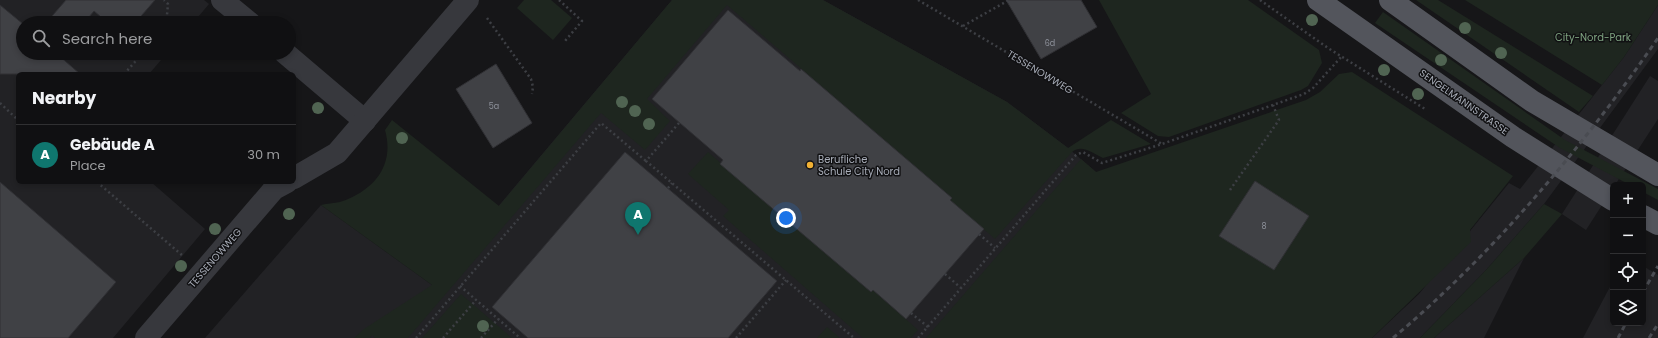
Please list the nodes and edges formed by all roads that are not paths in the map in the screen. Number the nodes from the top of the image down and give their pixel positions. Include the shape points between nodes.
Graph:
1 (222, 0) edge
2 (468, 0) edge
3 (1318, 0) edge
4 (1390, 0) edge
5 (241, 16) edge
6 (293, 60) edge
7 (365, 121) junction
8 (1658, 175) edge
9 (296, 177) edge
10 (283, 184) edge
11 (1610, 198) edge
12 (1646, 218) edge
13 (1658, 224) edge
14 (146, 338) edge

1 - 5 street
2 - 7 street
3 - 11 main road, SENGELMANNSTRASSE via 1513,137
4 - 8 main road via 1532,101
6 - 7 street
7 - 9 street via 337,153
10 - 14 street, TESSENOWWEG via 274,189
12 - 13 main road

